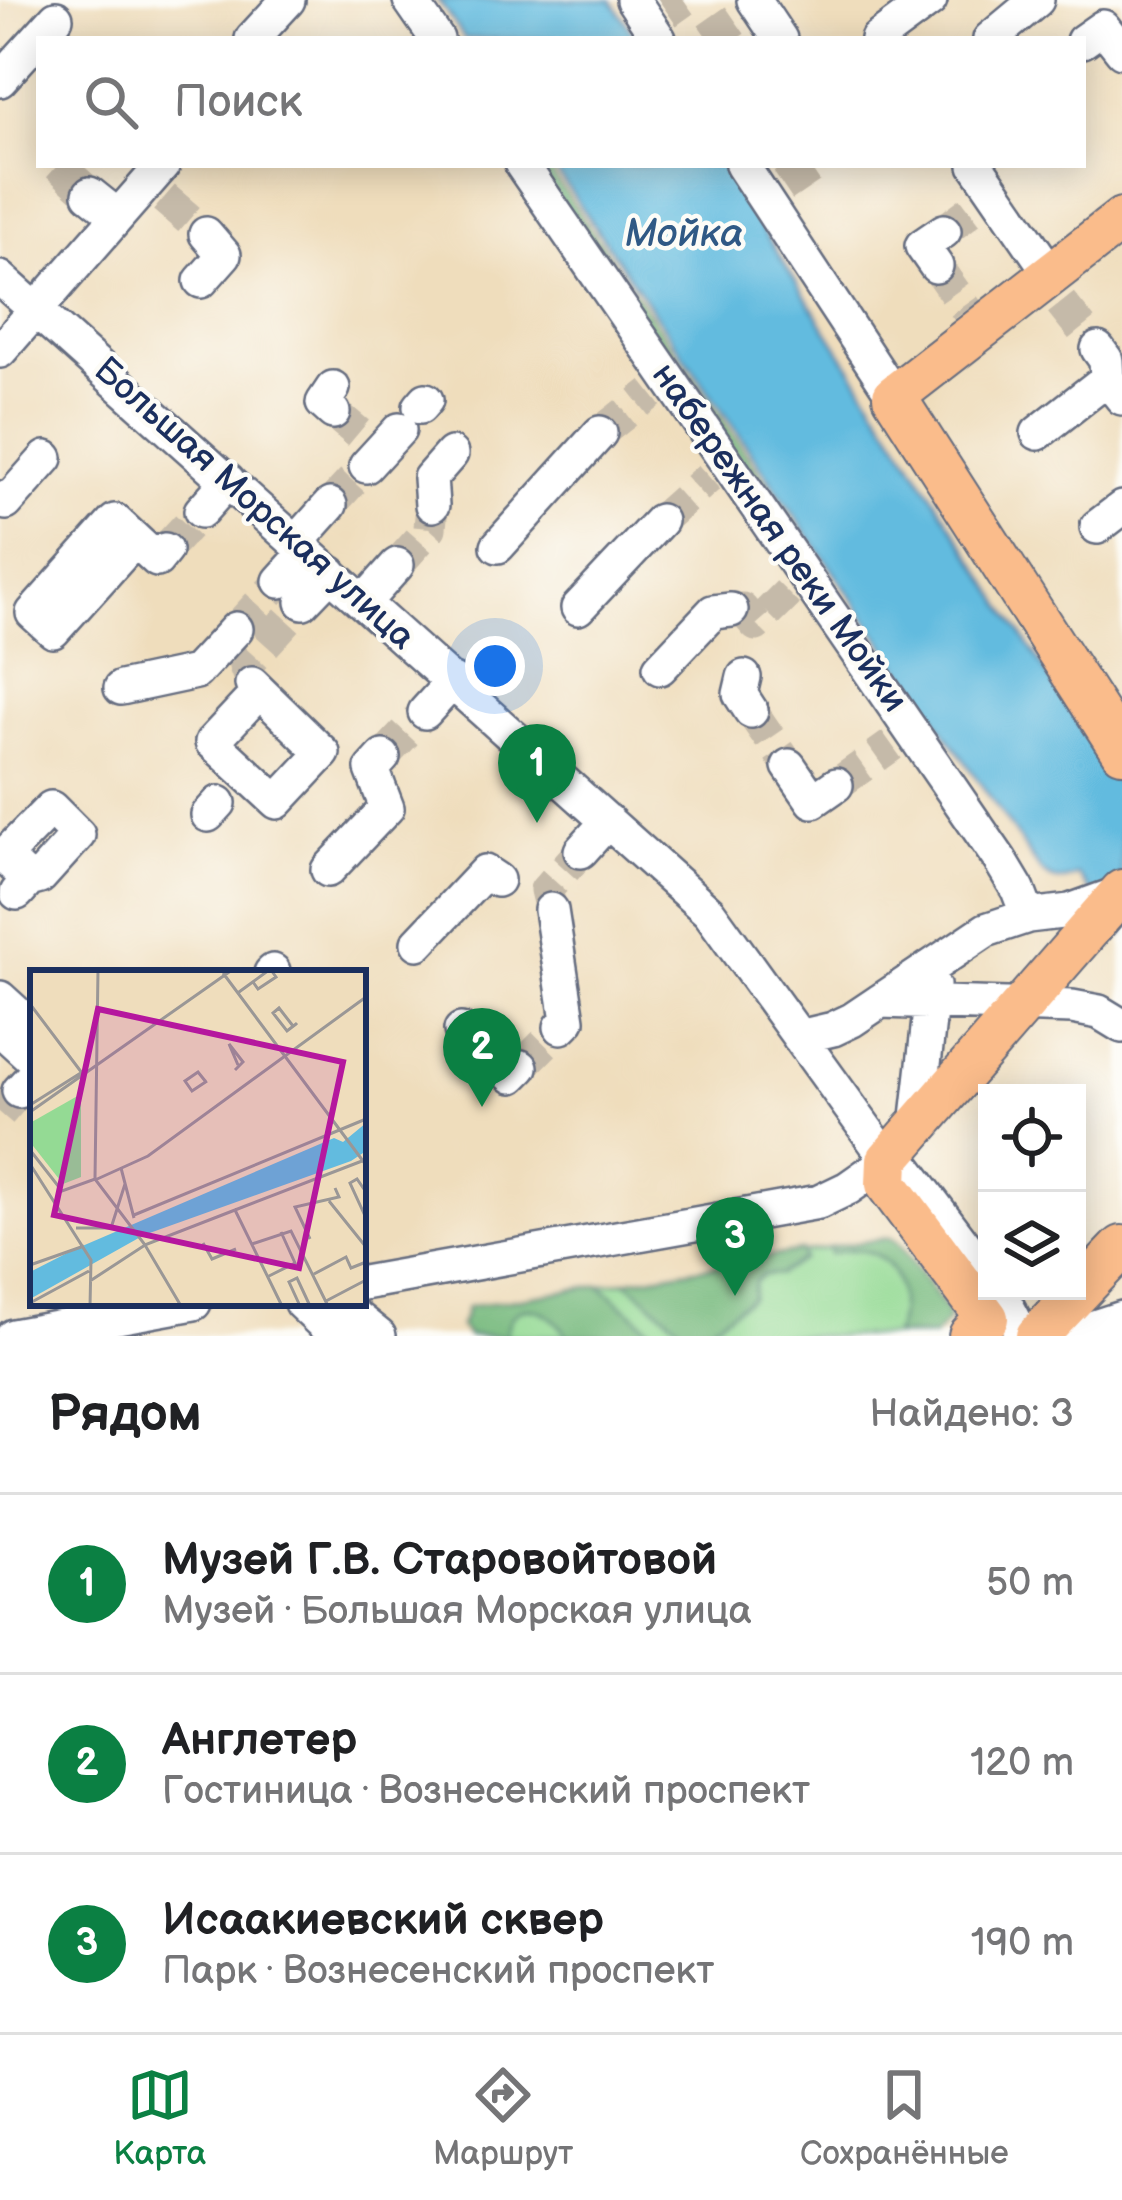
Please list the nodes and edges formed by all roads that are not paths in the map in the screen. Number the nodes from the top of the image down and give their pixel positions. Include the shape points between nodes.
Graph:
1 (288, 0) edge
2 (307, 0) edge
3 (410, 0) edge
4 (930, 0) edge
5 (1037, 0) edge
6 (751, 7) edge
7 (56, 18) dead end
8 (40, 36) edge
9 (255, 36) edge
10 (276, 36) edge
11 (435, 36) edge
12 (777, 36) edge
13 (881, 36) edge
14 (994, 36) edge
15 (1086, 39) edge
16 (36, 40) edge
17 (1122, 51) edge
18 (0, 80) edge
19 (510, 168) edge
20 (745, 168) edge
21 (977, 168) edge
22 (150, 176) edge
23 (1122, 219) edge
24 (944, 231) tunnel mouth
25 (206, 234) dead end
26 (936, 266) dead end
27 (201, 281) dead end
28 (1052, 286) junction
29 (20, 295) edge
30 (0, 327) edge
31 (0, 351) edge
32 (1109, 375) edge
33 (893, 396) junction
34 (600, 433) tunnel mouth
35 (1038, 433) dead end
36 (451, 454) dead end
37 (46, 458) dead end
38 (228, 481) junction
39 (0, 498) edge
40 (330, 505) tunnel mouth
41 (431, 505) tunnel mouth
42 (201, 511) tunnel mouth
43 (660, 520) tunnel mouth
44 (498, 546) dead end
45 (311, 555) junction
46 (398, 565) tunnel mouth
47 (291, 592) tunnel mouth
48 (364, 602) junction
49 (578, 608) dead end
50 (731, 610) tunnel mouth
51 (236, 628) tunnel mouth
52 (660, 668) dead end
53 (744, 676) dead end
54 (453, 681) junction
55 (121, 688) dead end
56 (751, 710) tunnel mouth
57 (425, 712) tunnel mouth
58 (1122, 751) edge
59 (383, 757) dead end
60 (789, 766) tunnel mouth
61 (836, 785) dead end
62 (227, 793) joint
63 (608, 820) junction
64 (581, 851) tunnel mouth
65 (328, 870) dead end
66 (497, 880) dead end
67 (1111, 900) edge
68 (551, 910) tunnel mouth
69 (1028, 916) junction
70 (418, 943) dead end
71 (946, 956) junction
72 (0, 998) edge
73 (880, 1001) junction
74 (929, 1003) junction
75 (1021, 1006) junction
76 (30, 1025) edge
77 (1122, 1026) edge
78 (561, 1027) dead end
79 (0, 1029) edge
80 (461, 1030) dead end
81 (799, 1037) junction
82 (30, 1056) edge
83 (521, 1067) dead end
84 (917, 1126) junction
85 (888, 1160) junction
86 (1122, 1247) edge
87 (978, 1263) edge
88 (366, 1282) edge
89 (175, 1306) edge
90 (304, 1306) edge
91 (342, 1306) edge
92 (1122, 1318) edge
93 (79, 1321) edge
94 (998, 1323) edge
95 (13, 1336) edge
96 (336, 1336) edge
97 (379, 1336) edge
98 (1037, 1336) edge
99 (1067, 1336) edge

1 - 9 street
2 - 10 street
3 - 11 street
4 - 13 street
5 - 14 street
6 - 12 street
7 - 8 street
15 - 17 street via 1103,27
16 - 18 street
19 - 69 street, набережная реки Мойки via 902,738 1008,872
20 - 33 street via 774,193
21 - 28 street
22 - 29 street
22 - 29 street via 98,200
23 - 28 main road
24 - 26 street via 922,246
25 - 27 street via 224,255
28 - 33 main road via 974,319
29 - 30 street
29 - 31 street
29 - 38 street, Большая Морская улица
32 - 35 street
33 - 58 main road
34 - 44 street
36 - 41 street via 430,478
37 - 39 street via 5,503
38 - 42 street
38 - 45 street, Большая Морская улица
40 - 45 street
43 - 49 street
45 - 47 street
45 - 48 street, Большая Морская улица
46 - 48 street
48 - 54 street, Большая Морская улица
50 - 52 street via 713,612
51 - 55 street via 196,673
53 - 56 street via 740,694
54 - 57 street
54 - 63 street, Большая Морская улица
59 - 65 street via 372,770 387,808
60 - 61 street via 813,802
62 - 62 street via 212,742 255,689 323,753 277,802
63 - 64 street
63 - 81 street, Большая Морская улица via 709,913
66 - 70 street via 485,872
67 - 69 street
67 - 75 main road
68 - 78 street via 568,1020
69 - 71 street
71 - 73 street
71 - 74 street
72 - 76 street
73 - 74 street
73 - 81 street
74 - 75 street
74 - 84 street
75 - 77 street via 1099,1012
75 - 84 main road
79 - 82 street
80 - 83 street via 512,1076
81 - 85 street, Большая Морская улица
84 - 85 main road
85 - 87 street, Большая Морская улица via 907,1169
85 - 88 street via 818,1202
85 - 94 main road, Большая Морская улица via 886,1184
86 - 98 main road
89 - 93 street
90 - 96 street
91 - 97 street
92 - 99 street
93 - 95 street

